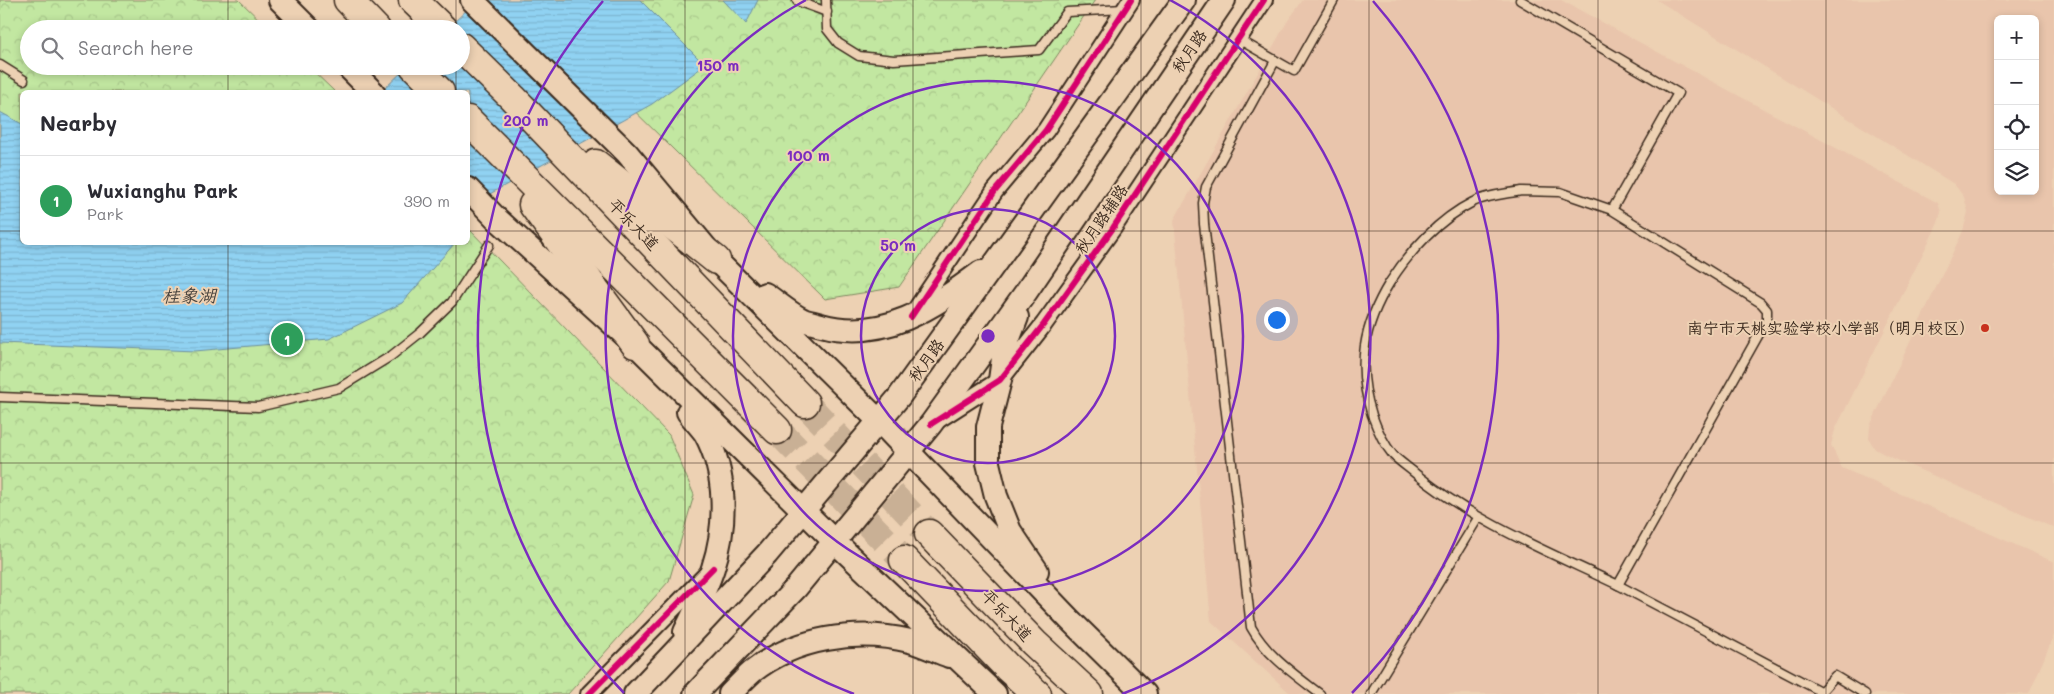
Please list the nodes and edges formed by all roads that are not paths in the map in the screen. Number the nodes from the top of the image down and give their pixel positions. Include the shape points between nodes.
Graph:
1 (280, 0) edge
2 (348, 0) edge
3 (413, 0) edge
4 (472, 0) edge
5 (826, 0) edge
6 (1184, 0) edge
7 (1224, 0) edge
8 (1264, 0) edge
9 (1334, 0) edge
10 (1520, 0) edge
11 (797, 1) edge
12 (1128, 4) edge
13 (827, 12) junction
14 (300, 20) edge
15 (367, 20) edge
16 (433, 20) edge
17 (1238, 39) junction
18 (470, 56) edge
19 (1276, 61) junction
20 (0, 66) edge
21 (356, 75) edge
22 (423, 75) edge
23 (24, 80) dead end
24 (369, 88) edge
25 (438, 90) edge
26 (513, 98) junction
27 (477, 130) edge
28 (470, 191) edge
29 (1612, 210) junction
30 (489, 245) dead end
31 (716, 260) junction
32 (998, 260) junction
33 (1026, 292) junction
34 (911, 317) junction
35 (635, 344) junction
36 (1000, 380) junction
37 (0, 397) edge
38 (805, 403) tunnel mouth
39 (879, 421) junction
40 (931, 424) junction
41 (777, 430) tunnel mouth
42 (908, 452) junction
43 (804, 510) junction
44 (1478, 518) junction
45 (929, 534) tunnel mouth
46 (834, 541) junction
47 (904, 560) tunnel mouth
48 (713, 568) junction
49 (1618, 585) junction
50 (1070, 620) junction
51 (674, 652) junction
52 (959, 659) junction
53 (1819, 693) edge
54 (589, 694) edge
55 (635, 694) edge
56 (695, 694) edge
57 (730, 694) edge
58 (995, 694) edge
59 (1036, 694) edge
60 (1089, 694) edge
61 (1145, 694) edge
62 (1320, 694) edge
63 (1372, 694) edge
64 (1864, 694) edge

1 - 14 main road
2 - 15 highway
3 - 16 highway
4 - 31 main road via 627,153
5 - 13 lane
6 - 32 main road, 秋月路
7 - 33 main road, 秋月路
8 - 17 street, 秋月路辅路
9 - 19 lane via 1294,72
10 - 29 lane via 1678,93
11 - 13 lane
12 - 13 lane via 1067,12 1039,50 894,60 859,56 838,43 828,29
12 - 34 street via 1046,130 995,191
17 - 19 lane
17 - 36 street, 秋月路辅路 via 1113,228
18 - 26 highway, 平乐大道
19 - 62 lane via 1206,187 1204,224 1251,627 1272,656
20 - 23 lane
21 - 24 main road
22 - 25 highway
26 - 31 highway
26 - 38 highway, 平乐大道
27 - 35 highway
27 - 41 highway
28 - 35 main road
29 - 44 lane via 1560,192 1521,191 1474,202 1448,218 1405,259 1369,325 1363,354 1365,393 1377,431 1394,455
29 - 49 lane via 1761,303 1767,310 1767,320
30 - 37 lane via 452,302 420,333 391,356 339,388 258,407
31 - 34 main road via 803,320 838,330 856,330 880,327
31 - 39 main road
32 - 34 main road via 951,294
32 - 39 main road, 秋月路
33 - 36 main road via 1004,351
33 - 40 main road, 秋月路
35 - 43 main road
35 - 48 main road via 704,433 719,470 723,500
36 - 40 street, 秋月路辅路
36 - 50 main road via 988,427 988,463 996,496 1010,531
39 - 42 main road
39 - 43 main road, 秋月路
40 - 42 main road, 秋月路
42 - 46 main road, 秋月路
42 - 50 main road
43 - 46 main road
43 - 51 main road, 秋月路
44 - 49 lane
44 - 63 lane
45 - 60 highway, 平乐大道 via 1034,643
46 - 52 main road
46 - 56 main road, 秋月路 via 796,588
47 - 59 highway
48 - 51 main road
48 - 54 street
49 - 53 lane
50 - 61 main road
51 - 55 main road, 秋月路
52 - 57 main road via 910,641 882,637 824,639 791,649 753,672
52 - 58 main road
53 - 64 lane via 1835,676

